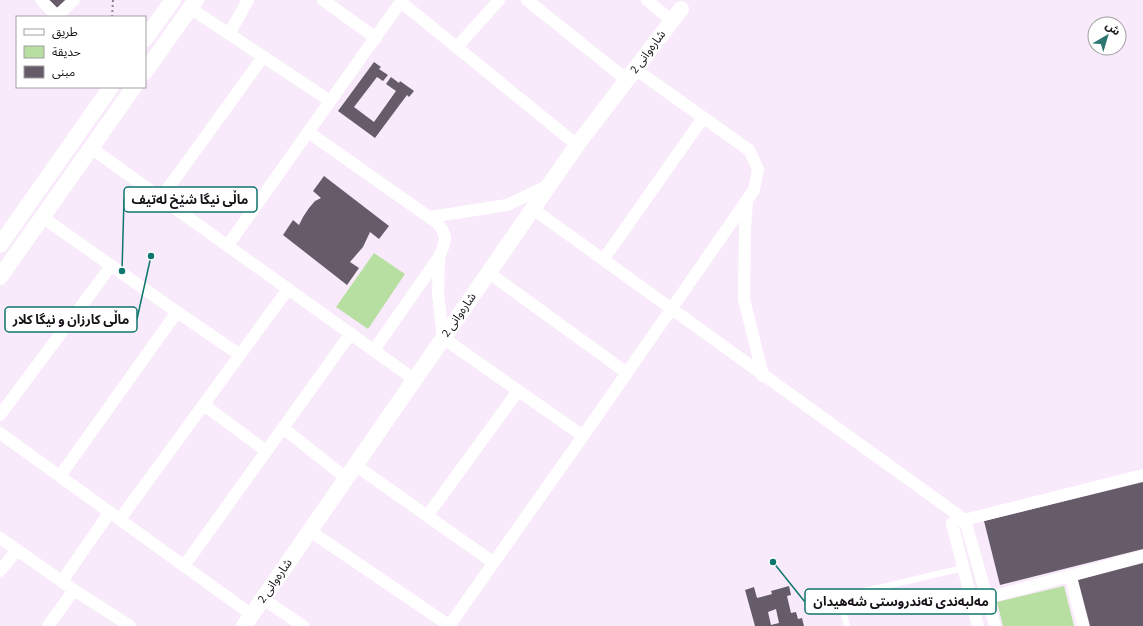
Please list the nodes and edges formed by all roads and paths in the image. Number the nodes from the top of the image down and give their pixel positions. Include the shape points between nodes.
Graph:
1 (41, 0) edge
2 (74, 0) edge
3 (113, 0) edge
4 (173, 0) edge
5 (248, 0) edge
6 (323, 0) edge
7 (499, 0) edge
8 (527, 0) edge
9 (647, 0) edge
10 (402, 1) edge
11 (193, 4) edge
12 (676, 15) joint
13 (56, 16) edge
14 (58, 16) edge
15 (112, 16) edge
16 (229, 34) junction
17 (146, 38) edge
18 (376, 38) junction
19 (458, 47) junction
20 (263, 57) junction
21 (146, 71) edge
22 (631, 75) junction
23 (110, 88) edge
24 (133, 88) edge
25 (330, 102) junction
26 (703, 118) junction
27 (308, 132) junction
28 (577, 145) junction
29 (91, 148) junction
30 (53, 170) junction
31 (68, 180) junction
32 (550, 185) junction
33 (162, 198) junction
34 (32, 200) junction
35 (747, 200) junction
36 (533, 209) junction
37 (44, 214) junction
38 (430, 217) junction
39 (0, 245) edge
40 (228, 245) junction
41 (440, 257) junction
42 (603, 260) junction
43 (112, 266) junction
44 (489, 273) junction
45 (0, 278) edge
46 (288, 289) junction
47 (672, 310) junction
48 (177, 312) junction
49 (351, 333) junction
50 (443, 338) junction
51 (374, 350) junction
52 (240, 355) junction
53 (627, 373) junction
54 (763, 376) junction
55 (415, 380) junction
56 (518, 391) junction
57 (204, 405) junction
58 (0, 415) edge
59 (283, 428) junction
60 (0, 433) edge
61 (583, 436) junction
62 (266, 452) junction
63 (355, 465) junction
64 (1143, 475) edge
65 (60, 476) junction
66 (346, 478) junction
67 (115, 516) junction
68 (427, 516) junction
69 (965, 520) junction
70 (310, 530) junction
71 (0, 538) edge
72 (17, 550) junction
73 (1143, 556) edge
74 (494, 563) junction
75 (184, 566) junction
76 (963, 568) junction
77 (0, 571) edge
78 (1070, 575) junction
79 (62, 581) junction
80 (74, 590) junction
81 (987, 598) junction
82 (262, 599) junction
83 (248, 620) edge
84 (48, 626) edge
85 (130, 626) edge
86 (303, 626) edge
87 (449, 626) edge
88 (847, 626) edge
89 (978, 626) edge
90 (995, 626) edge
91 (1083, 626) edge

1 - 13 street
2 - 14 street
3 - 15 path
4 - 17 street
5 - 16 street
6 - 18 street
7 - 19 street
8 - 22 street
9 - 12 street
10 - 18 street
10 - 19 street
11 - 16 street
11 - 21 street
12 - 22 street, شارەوانی 2
16 - 20 street
18 - 25 street
19 - 28 street
20 - 25 street
20 - 33 street
22 - 26 street
22 - 28 street, شارەوانی 2
23 - 30 street
24 - 29 street
25 - 27 street
26 - 35 street via 749,150 758,169 754,190
26 - 42 street
27 - 38 street
27 - 40 street
28 - 32 street, شارەوانی 2
29 - 31 street
29 - 33 street
30 - 31 street via 56,178
30 - 34 street
31 - 37 street
32 - 36 street, شارەوانی 2
32 - 38 street via 507,205
33 - 40 street
34 - 37 street via 42,201
34 - 39 street
35 - 47 street
35 - 54 street via 744,299
36 - 42 street
36 - 44 street, شارەوانی 2
37 - 43 street
37 - 45 street
38 - 41 street via 444,230 445,243
40 - 46 street
41 - 50 street via 438,294
41 - 51 street
42 - 47 street
43 - 48 street
43 - 58 street
44 - 50 street, شارەوانی 2
44 - 53 street
46 - 49 street
46 - 52 street
47 - 53 street
47 - 54 street
48 - 52 street
48 - 65 street
49 - 51 street
49 - 59 street
50 - 55 street, شارەوانی 2
50 - 56 street
51 - 55 street
52 - 57 street
53 - 61 street
54 - 69 street
55 - 63 street, شارەوانی 2
56 - 61 street
56 - 68 street
57 - 62 street
57 - 67 street
59 - 62 street
59 - 66 street
60 - 65 street
61 - 74 street
62 - 75 street
63 - 66 street, شارەوانی 2
63 - 68 street
64 - 69 street
65 - 67 street
66 - 70 street, شارەوانی 2
67 - 75 street
67 - 79 street
68 - 74 street
69 - 76 street via 952,523
69 - 81 street
70 - 82 street, شارەوانی 2
70 - 87 street
71 - 72 street
72 - 77 street
72 - 79 street
73 - 78 street
74 - 87 street
75 - 83 street
76 - 88 lane via 840,597
76 - 89 street
78 - 81 street
78 - 91 street
79 - 80 street
80 - 84 street
80 - 85 street
81 - 90 street
82 - 83 street, شارەوانی 2
82 - 86 street

